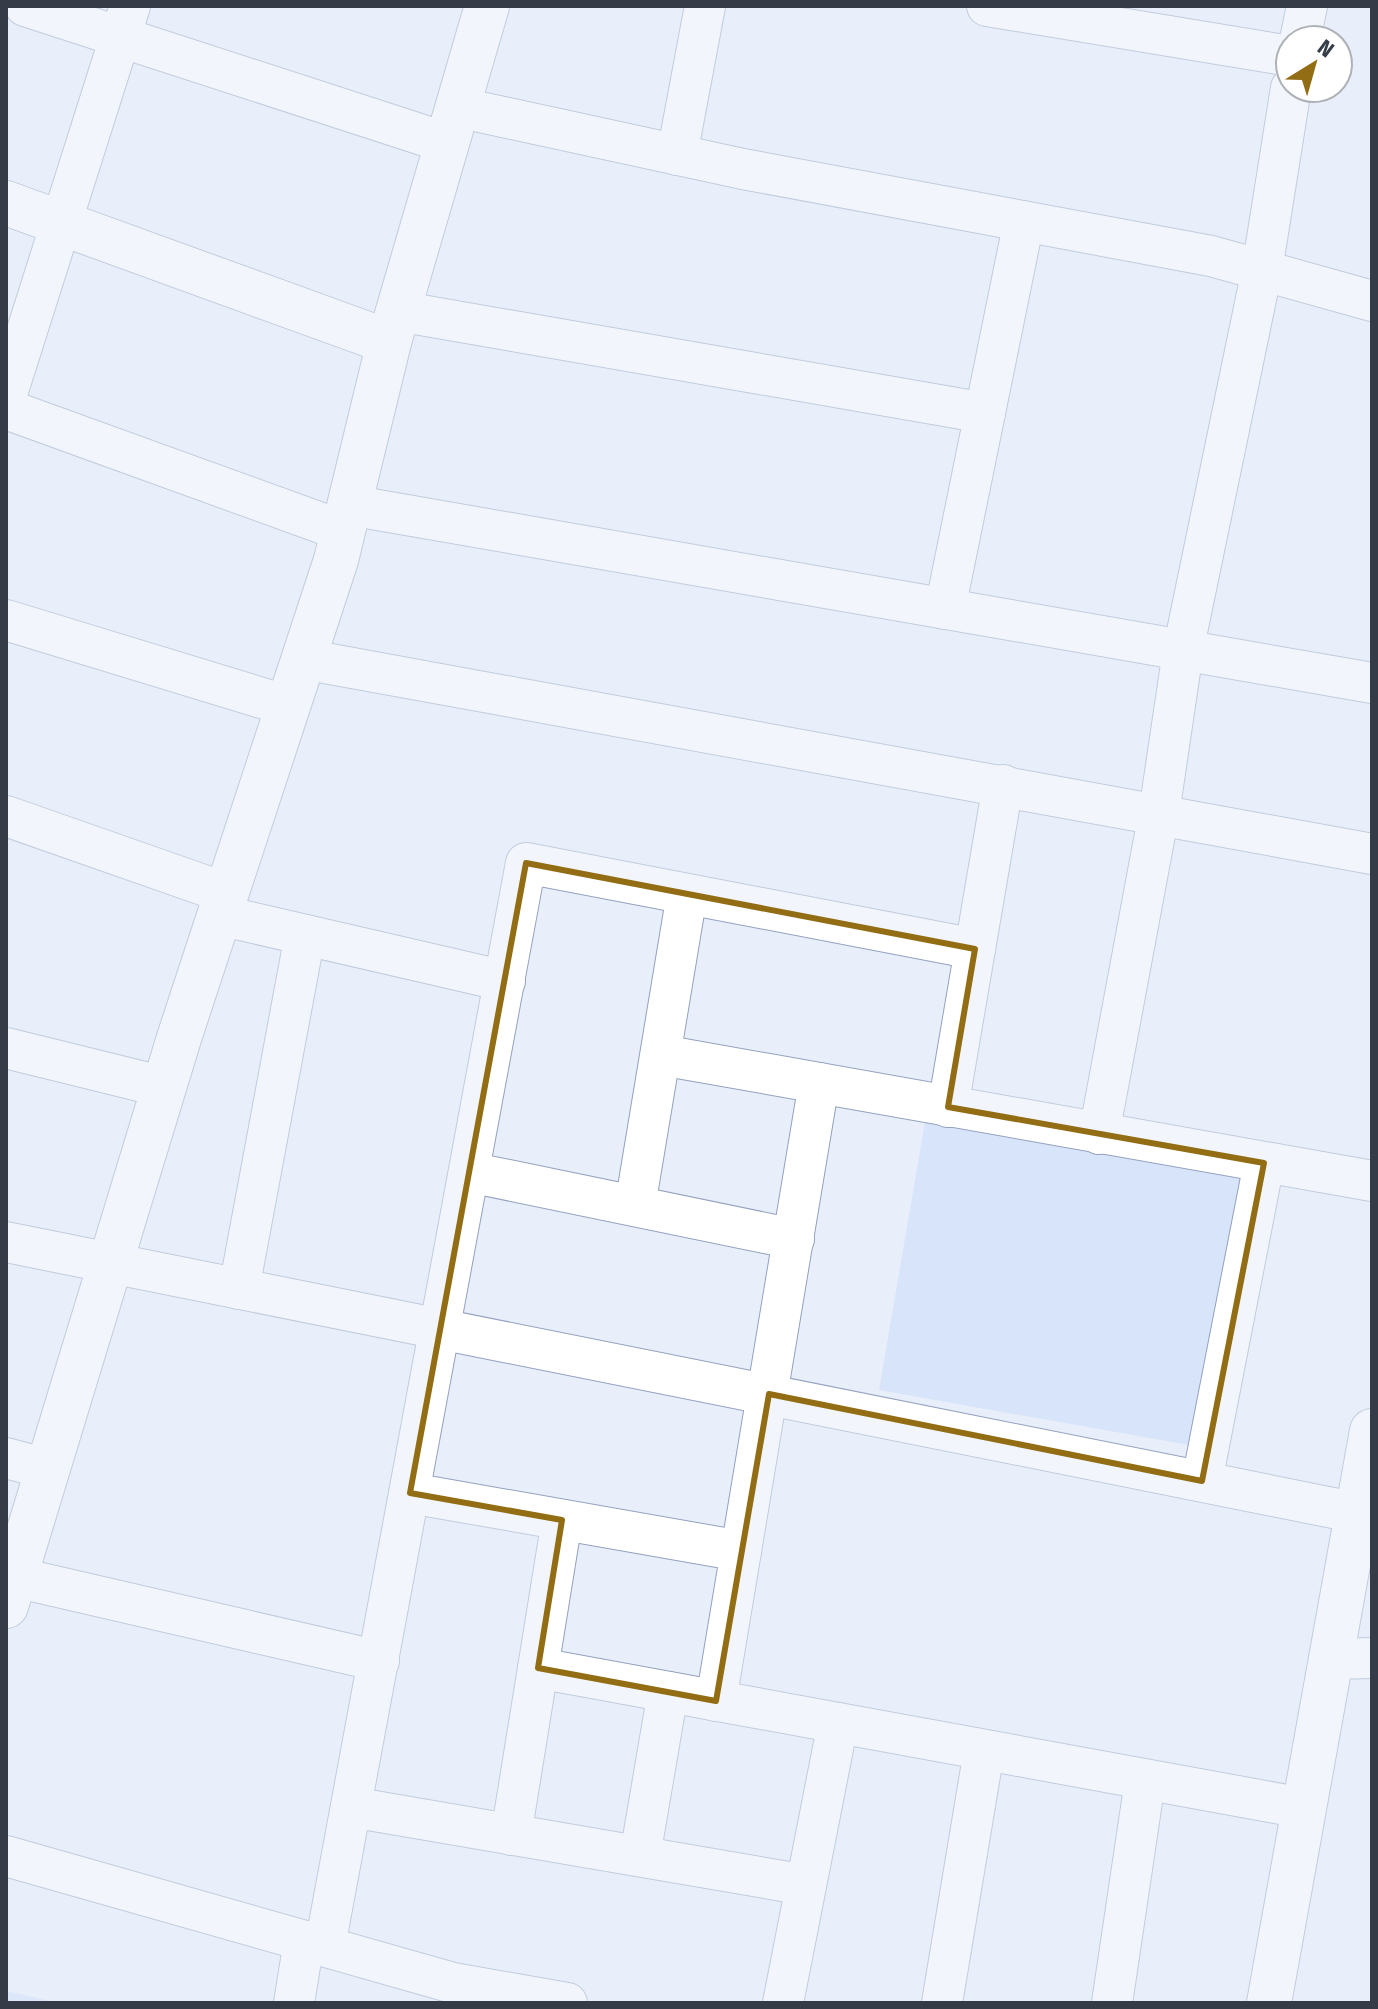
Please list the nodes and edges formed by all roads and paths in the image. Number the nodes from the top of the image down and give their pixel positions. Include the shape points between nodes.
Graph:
1 (25, 6) edge
2 (487, 6) edge
3 (705, 6) edge
4 (987, 6) edge
5 (125, 21) edge
6 (1274, 53) edge
7 (1288, 104) edge
8 (452, 125) junction
9 (677, 155) junction
10 (6, 203) edge
11 (1024, 221) junction
12 (60, 223) junction
13 (1262, 270) junction
14 (1372, 301) edge
15 (393, 326) junction
16 (6, 397) edge
17 (6, 409) edge
18 (985, 413) junction
19 (346, 518) junction
20 (945, 609) junction
21 (6, 620) edge
22 (1183, 651) junction
23 (303, 659) junction
24 (1372, 683) edge
25 (288, 706) junction
26 (1003, 785) junction
27 (1159, 813) junction
28 (6, 816) edge
29 (1372, 854) edge
30 (687, 894) junction
31 (223, 904) junction
32 (305, 935) junction
33 (975, 949) junction
34 (505, 981) junction
35 (6, 1048) edge
36 (661, 1055) junction
37 (819, 1083) junction
38 (164, 1087) junction
39 (948, 1107) junction
40 (1099, 1134) junction
41 (1264, 1163) junction
42 (469, 1172) junction
43 (1372, 1181) edge
44 (635, 1206) junction
45 (794, 1239) junction
46 (6, 1242) edge
47 (110, 1263) junction
48 (239, 1289) junction
49 (440, 1329) junction
50 (769, 1394) junction
51 (1372, 1431) edge
52 (6, 1458) edge
53 (47, 1469) junction
54 (1202, 1481) junction
55 (410, 1493) junction
56 (1358, 1513) junction
57 (562, 1520) junction
58 (741, 1551) junction
59 (10, 1592) edge
60 (1351, 1658) edge
61 (379, 1661) junction
62 (538, 1668) junction
63 (668, 1692) junction
64 (716, 1701) junction
65 (838, 1723) junction
66 (984, 1751) junction
67 (1145, 1781) junction
68 (351, 1807) junction
69 (1303, 1808) junction
70 (511, 1835) junction
71 (6, 1856) edge
72 (640, 1856) junction
73 (806, 1885) junction
74 (315, 1944) junction
75 (465, 1994) edge
76 (294, 2003) edge
77 (567, 2003) edge
78 (783, 2003) edge
79 (942, 2003) edge
80 (1112, 2003) edge
81 (1269, 2003) edge

1 - 5 street
2 - 8 street
3 - 9 street
4 - 6 street
5 - 8 street
5 - 12 street
7 - 13 street
8 - 9 street
8 - 15 street
9 - 11 street
10 - 12 street
11 - 13 street
11 - 18 street
12 - 15 street
12 - 16 street
13 - 14 street
13 - 22 street
15 - 18 street
15 - 19 street
17 - 19 street
18 - 20 street
19 - 20 street
19 - 23 street
20 - 22 street
21 - 25 street
22 - 24 street
22 - 27 street
23 - 25 street
23 - 26 street
25 - 31 street
26 - 27 street
26 - 33 street
27 - 29 street
27 - 40 street
28 - 31 street
30 - 33 street
30 - 34 street via 526,863
30 - 36 street
31 - 32 street
31 - 38 street
32 - 34 street
32 - 48 street
33 - 39 street
34 - 42 street
35 - 38 street
36 - 37 street
36 - 44 street
37 - 39 street
37 - 45 street
38 - 47 street
39 - 40 street
40 - 41 street
41 - 43 street
41 - 54 street
42 - 44 street
42 - 49 street
44 - 45 street
45 - 50 street
46 - 47 street
47 - 48 street
47 - 53 street
48 - 49 street
49 - 50 street
49 - 55 street
50 - 54 street
50 - 58 street
51 - 56 street
52 - 53 street
53 - 59 street
54 - 56 street
55 - 57 street
55 - 61 street
56 - 60 street
57 - 58 street
57 - 62 street
58 - 64 street
59 - 61 street
60 - 69 street
61 - 68 street
62 - 63 street
62 - 70 street
63 - 64 street
63 - 72 street
64 - 65 street
65 - 66 street
65 - 73 street
66 - 67 street
66 - 79 street
67 - 69 street
67 - 80 street
68 - 70 street
68 - 74 street
69 - 81 street
70 - 72 street
71 - 74 street
72 - 73 street
73 - 78 street
74 - 75 street
74 - 76 street
75 - 77 street

